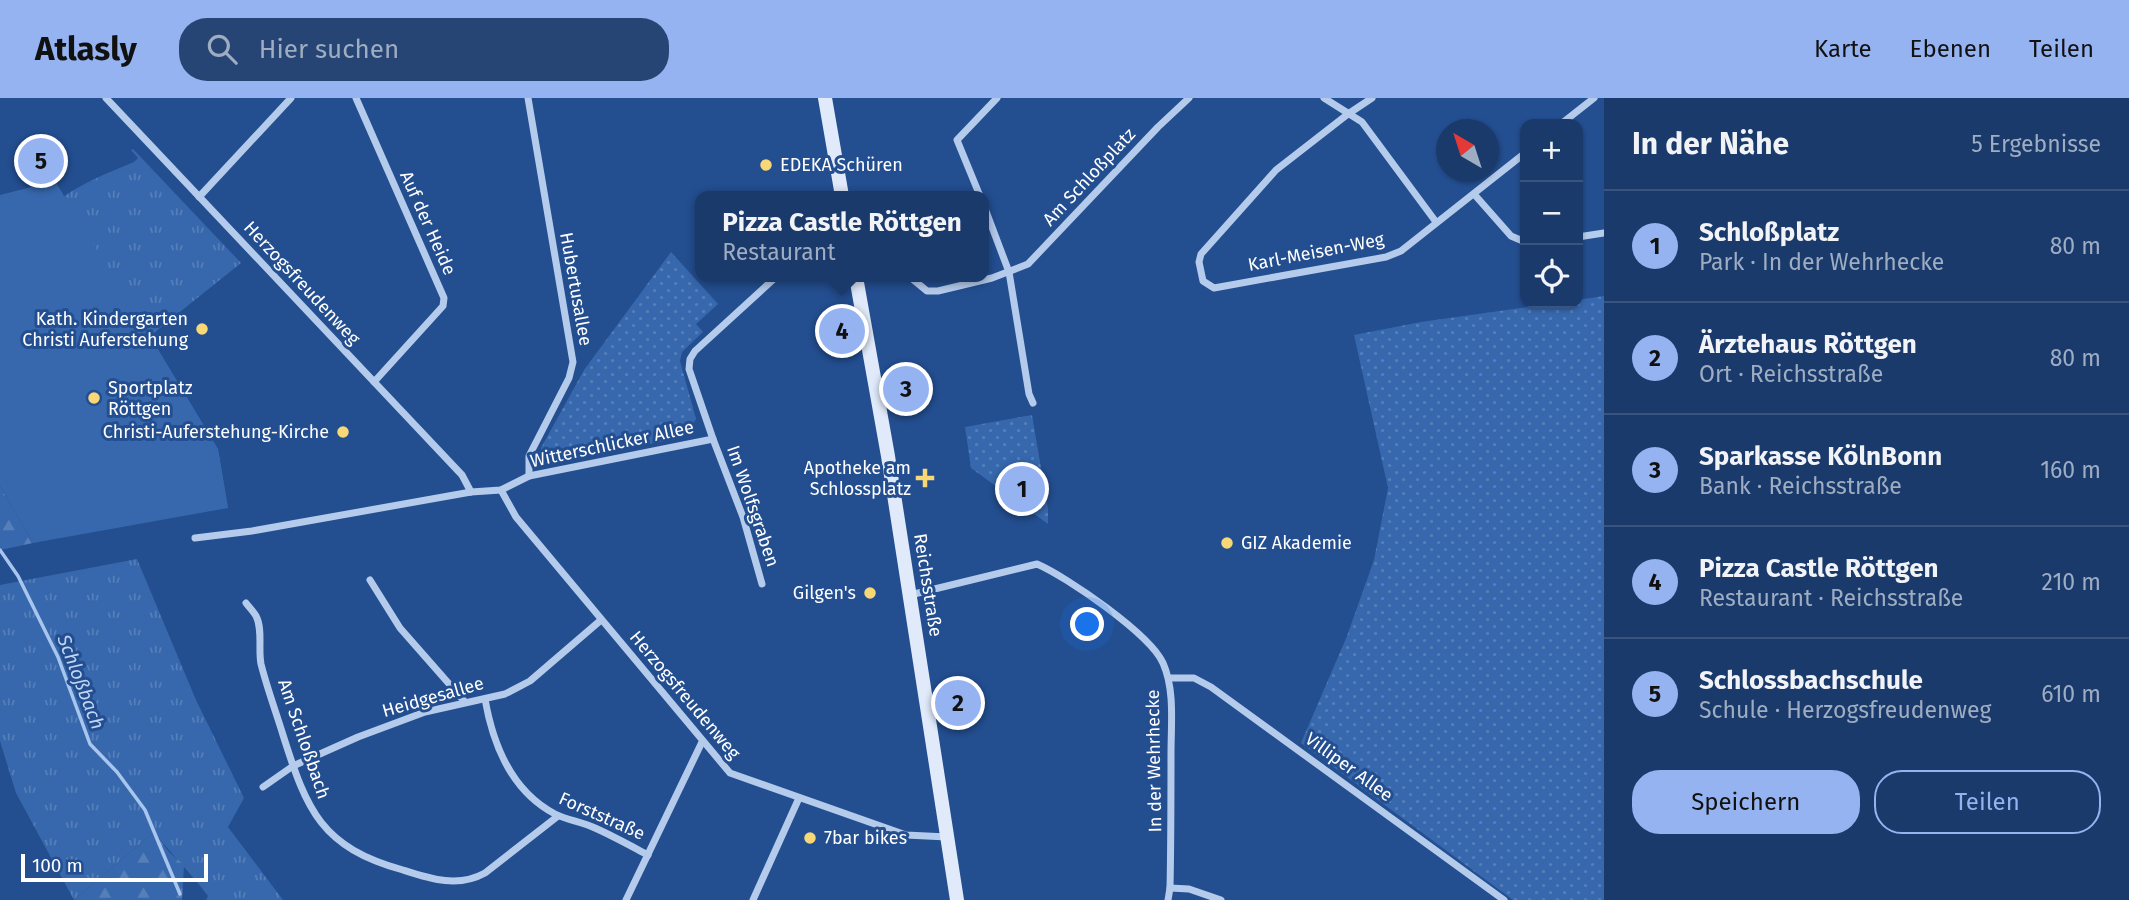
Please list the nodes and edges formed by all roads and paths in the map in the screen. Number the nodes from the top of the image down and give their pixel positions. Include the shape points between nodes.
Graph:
1 (106, 98) edge
2 (291, 98) edge
3 (356, 98) edge
4 (528, 98) edge
5 (825, 98) edge
6 (997, 98) edge
7 (1189, 98) edge
8 (1324, 98) edge
9 (1372, 98) edge
10 (1594, 98) edge
11 (1348, 114) junction
12 (1567, 119) edge
13 (1520, 157) edge
14 (841, 191) edge
15 (978, 191) edge
16 (1474, 194) junction
17 (200, 197) junction
18 (989, 219) edge
19 (1433, 225) junction
20 (1604, 233) edge
21 (1583, 236) edge
22 (1520, 240) edge
23 (1009, 272) junction
24 (989, 277) edge
25 (771, 282) edge
26 (857, 282) edge
27 (917, 282) edge
28 (972, 282) edge
29 (374, 382) junction
30 (1033, 403) dead end
31 (713, 439) junction
32 (529, 476) junction
33 (501, 490) junction
34 (471, 492) junction
35 (195, 538) dead end
36 (370, 580) dead end
37 (762, 584) dead end
38 (910, 595) junction
39 (246, 603) dead end
40 (601, 620) junction
41 (1169, 678) junction
42 (485, 699) junction
43 (465, 702) junction
44 (702, 742) junction
45 (293, 766) junction
46 (263, 787) dead end
47 (799, 798) junction
48 (558, 816) junction
49 (947, 837) junction
50 (648, 855) junction
51 (1170, 888) junction
52 (626, 900) edge
53 (753, 900) edge
54 (957, 900) edge
55 (1168, 900) edge
56 (1221, 900) edge
57 (1504, 900) edge

1 - 17 street, Herzogsfreudenweg
2 - 17 street
3 - 29 street, Auf der Heide via 444,298 443,306
4 - 32 street, Hubertusallee via 573,362 529,456
5 - 14 main road
6 - 15 street via 957,140
7 - 23 street, Am Schloßplatz via 1028,264
8 - 11 street
9 - 11 street
10 - 12 street
11 - 19 street via 1362,122
11 - 19 street, Karl-Meisen-Weg via 1276,170 1201,254 1203,281 1214,288 1386,257
13 - 16 street, Karl-Meisen-Weg
16 - 19 street, Karl-Meisen-Weg
16 - 22 street via 1511,236
17 - 29 street, Herzogsfreudenweg
18 - 23 street
20 - 21 street
23 - 24 street, Am Schloßplatz
23 - 30 street
25 - 31 street, Witterschlicker Allee via 690,359 689,369
26 - 38 main road, Reichsstraße
27 - 28 street, Am Schloßplatz via 938,291
29 - 34 street, Herzogsfreudenweg via 462,475
31 - 32 street, Witterschlicker Allee
31 - 37 street, Im Wolfsgraben
32 - 33 street, Witterschlicker Allee
33 - 34 street, Witterschlicker Allee
33 - 40 street, Herzogsfreudenweg via 516,517
34 - 35 street, Witterschlicker Allee
36 - 43 street via 400,628
38 - 41 street, In der Wehrhecke via 1037,564 1064,578 1148,642
38 - 49 main road, Reichsstraße
39 - 45 street, Am Schloßbach via 257,617 261,663
40 - 42 street, Heidgesallee via 530,681
40 - 44 street, Herzogsfreudenweg
41 - 51 street, In der Wehrhecke
41 - 57 street, Villiper Allee via 1194,678 1211,687
42 - 43 street, Heidgesallee
42 - 48 street, Forststraße via 500,754 510,772 539,805
43 - 45 street, Heidgesallee via 425,712
44 - 47 street, Herzogsfreudenweg via 730,774
44 - 50 street
45 - 46 street, Heidgesallee
45 - 48 street, Am Schloßbach via 312,812 329,832 352,850 384,865 436,880 461,882 485,873
47 - 49 street, Herzogsfreudenweg via 906,835
47 - 53 street
48 - 50 street, Forststraße via 596,828
49 - 54 main road, Reichsstraße
50 - 52 street
51 - 55 street, In der Wehrhecke
51 - 56 street

